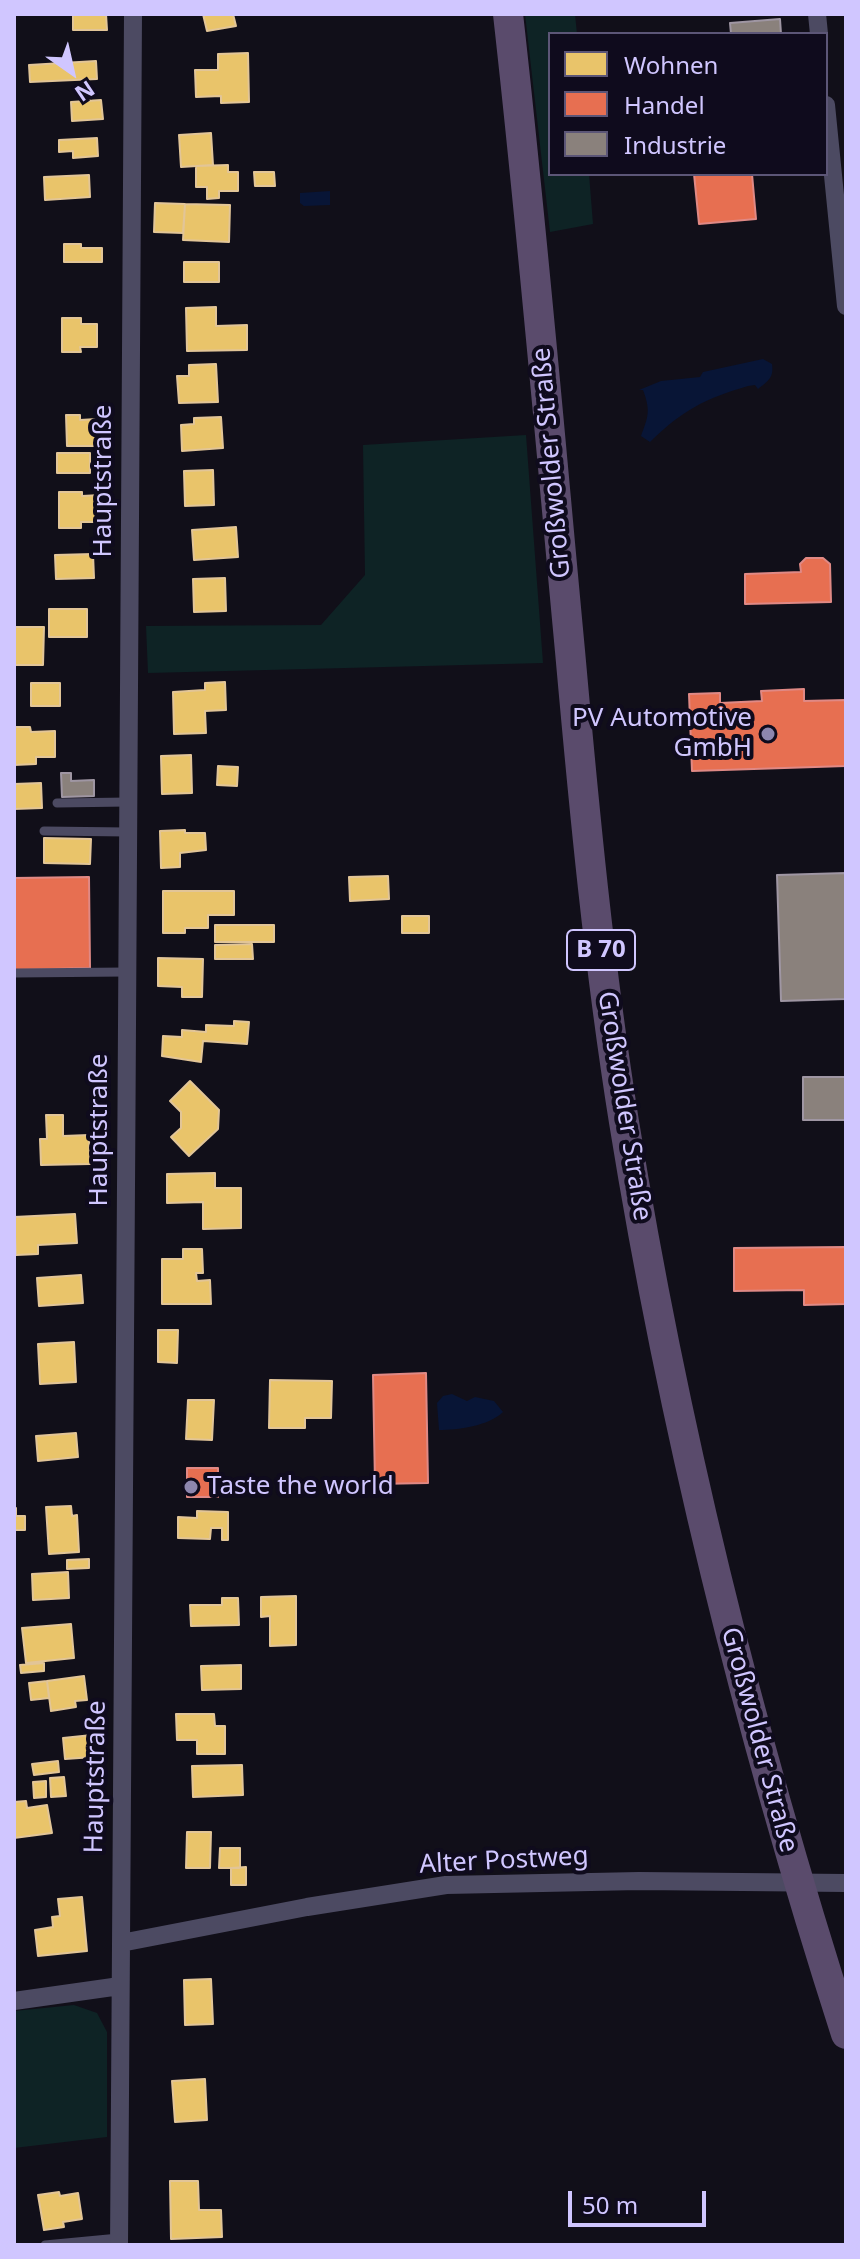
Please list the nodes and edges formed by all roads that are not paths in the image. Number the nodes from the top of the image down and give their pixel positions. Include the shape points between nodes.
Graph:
1 (133, 14) edge
2 (508, 14) edge
3 (828, 125) edge
4 (846, 306) edge
5 (128, 802) junction
6 (57, 803) dead end
7 (44, 831) dead end
8 (127, 832) junction
9 (126, 972) junction
10 (14, 973) edge
11 (846, 1883) edge
12 (121, 1943) junction
13 (120, 1986) junction
14 (14, 2001) edge
15 (846, 2034) edge
16 (119, 2241) edge
17 (45, 2245) edge

1 - 5 street, Hauptstraße
2 - 15 main road, Großwolder Straße / B 70 via 582,785 624,1119 697,1501 794,1870
3 - 4 street
5 - 6 lane
5 - 8 street, Hauptstraße
7 - 8 lane
8 - 9 street, Hauptstraße
9 - 10 lane
9 - 12 street, Hauptstraße
11 - 12 street, Alter Postweg via 446,1885
12 - 13 street, Hauptstraße
13 - 14 street
13 - 16 street, Hauptstraße
16 - 17 lane

